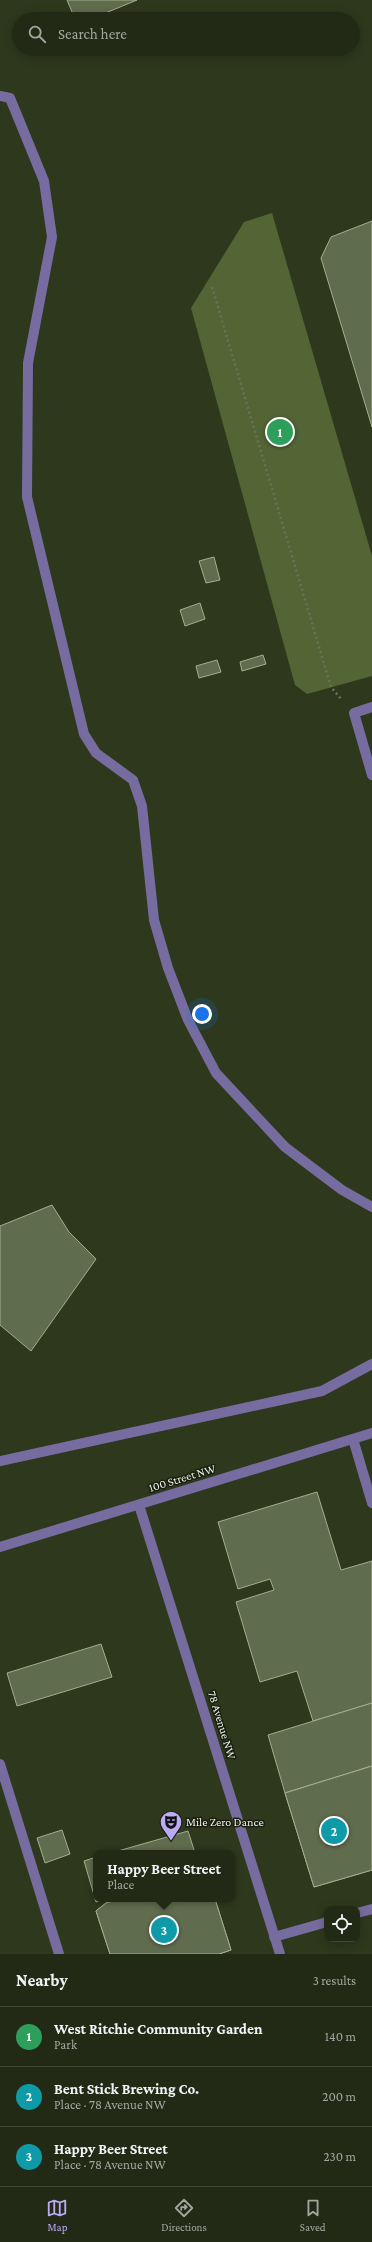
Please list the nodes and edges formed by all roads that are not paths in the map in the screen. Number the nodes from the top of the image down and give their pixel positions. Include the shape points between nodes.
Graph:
1 (0, 96) edge
2 (372, 708) edge
3 (372, 774) edge
4 (372, 1207) edge
5 (372, 1364) edge
6 (372, 1433) edge
7 (353, 1439) junction
8 (0, 1461) edge
9 (372, 1503) edge
10 (139, 1505) junction
11 (0, 1547) edge
12 (0, 1764) edge
13 (372, 1909) edge
14 (360, 1912) edge
15 (324, 1923) edge
16 (274, 1937) junction
17 (59, 1954) edge
18 (280, 1954) edge

1 - 4 street via 10,98 44,181 52,237 28,363 27,497 84,734 96,753 133,780 142,806 154,920 168,968 188,1020 216,1072 286,1147 342,1190
2 - 3 street via 354,713
5 - 8 street via 322,1391
6 - 7 street, 100 Street NW
7 - 9 street
7 - 10 street, 100 Street NW
10 - 11 street, 100 Street NW
10 - 16 street, 78 Avenue NW
12 - 17 street
13 - 14 street
15 - 16 street
16 - 18 street, 78 Avenue NW

